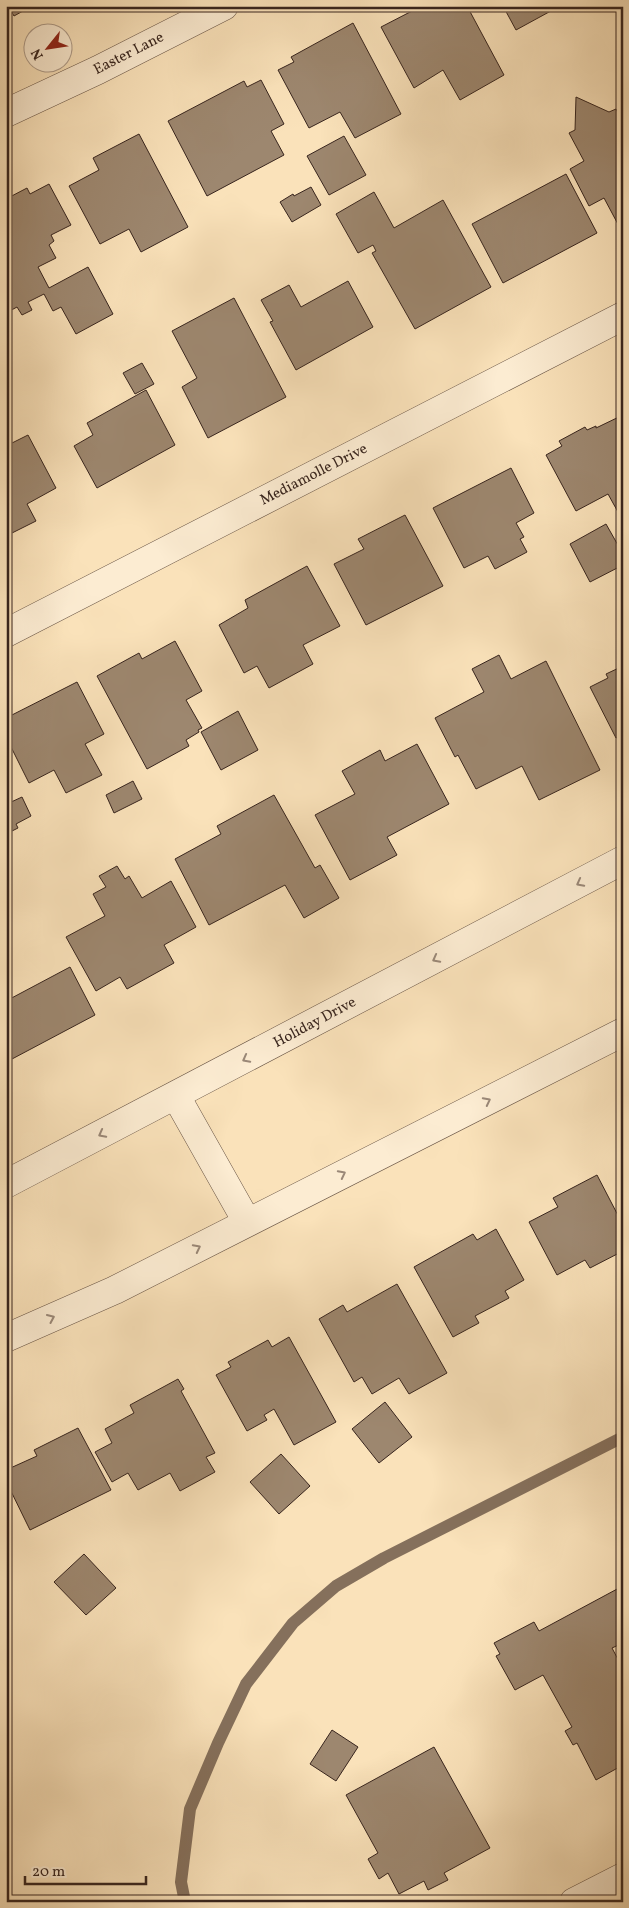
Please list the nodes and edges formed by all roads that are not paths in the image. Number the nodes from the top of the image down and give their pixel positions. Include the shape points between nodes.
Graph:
1 (224, 6) edge
2 (6, 113) edge
3 (623, 316) edge
4 (6, 633) edge
5 (623, 860) edge
6 (623, 1032) edge
7 (176, 1096) junction
8 (6, 1184) edge
9 (247, 1222) junction
10 (6, 1338) edge
11 (623, 1877) edge
12 (574, 1902) edge

1 - 2 street, Easter Lane
3 - 4 street, Mediamolle Drive
5 -> 7 street, Holiday Drive
9 -> 6 street
7 -> 8 street, Holiday Drive
7 - 9 street
10 -> 9 street via 114,1290
11 - 12 street

